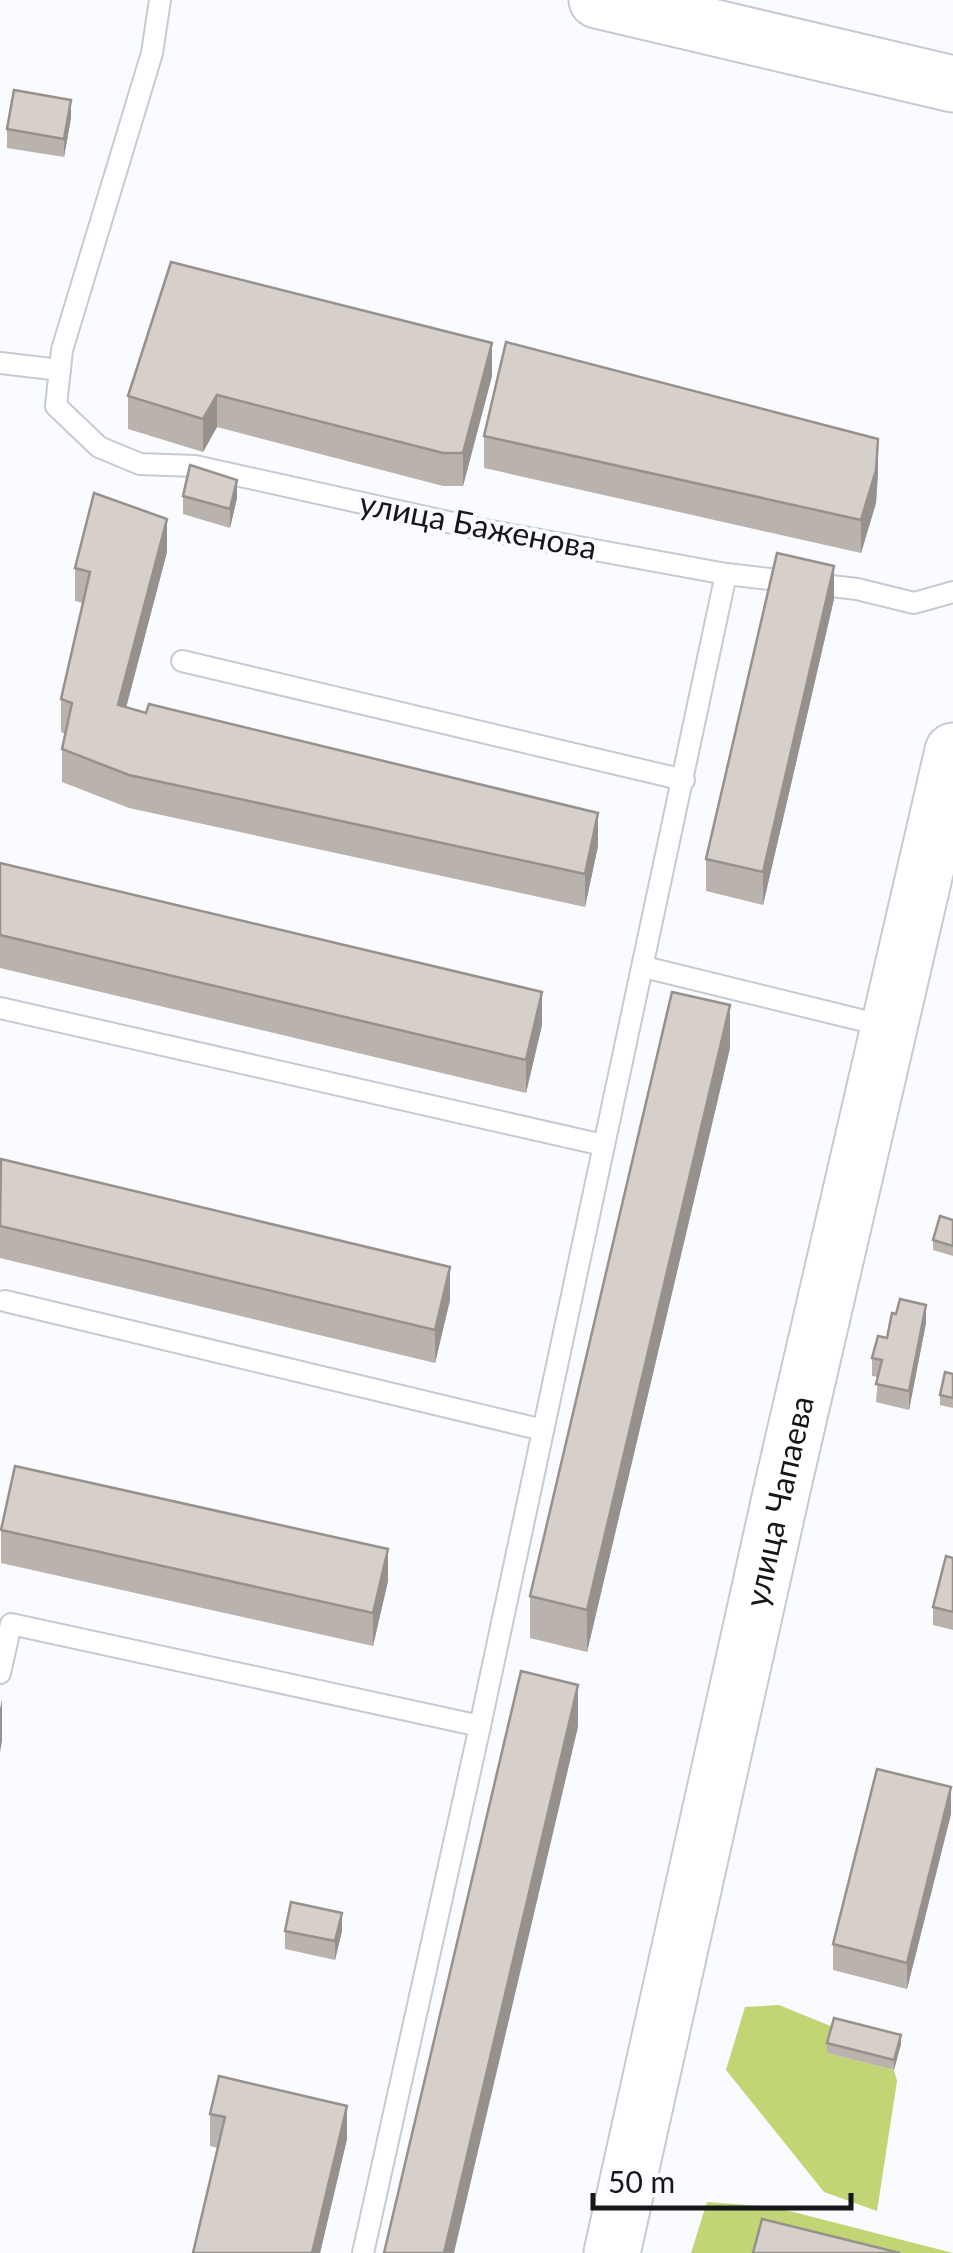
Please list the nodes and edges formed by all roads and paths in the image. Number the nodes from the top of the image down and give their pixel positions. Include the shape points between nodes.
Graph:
1 (160, 0) edge
2 (597, 0) edge
3 (953, 84) edge
4 (0, 363) edge
5 (60, 370) junction
6 (726, 574) junction
7 (953, 592) edge
8 (182, 661) dead end
9 (953, 752) edge
10 (684, 780) junction
11 (644, 967) junction
12 (0, 1008) edge
13 (889, 1027) junction
14 (602, 1144) junction
15 (5, 1301) dead end
16 (543, 1430) junction
17 (0, 1674) edge
18 (480, 1726) junction
19 (363, 2253) edge
20 (612, 2253) edge

1 - 5 lane via 152,53
2 - 3 street
4 - 5 lane
5 - 6 lane, улица Баженова via 56,406 99,446 140,464 195,466
6 - 7 lane, улица Баженова via 914,602
6 - 10 lane
8 - 10 lane
9 - 13 street, улица Чапаева
10 - 11 lane
11 - 13 lane
11 - 14 lane
12 - 14 lane
13 - 20 street, улица Чапаева
14 - 16 lane
15 - 16 lane
16 - 18 lane
17 - 18 lane via 11,1624
18 - 19 lane

